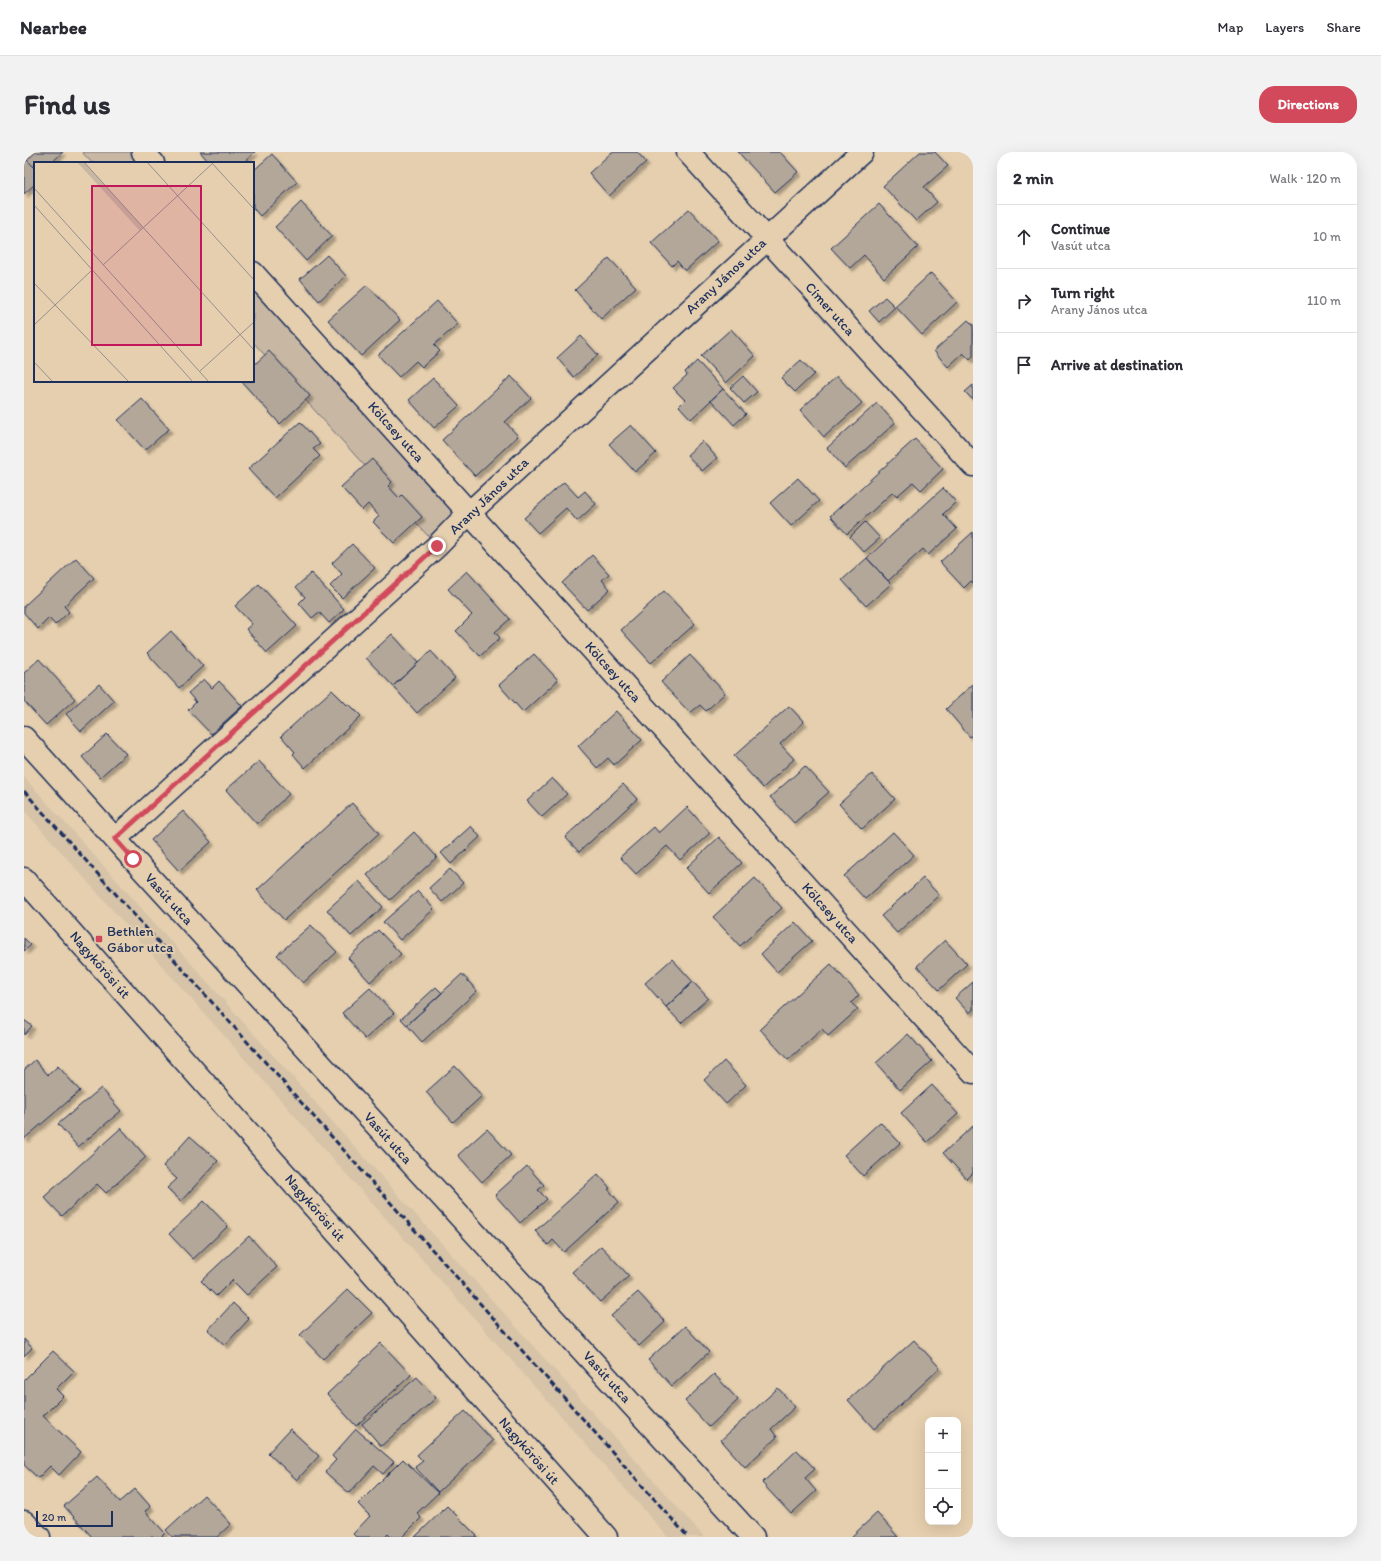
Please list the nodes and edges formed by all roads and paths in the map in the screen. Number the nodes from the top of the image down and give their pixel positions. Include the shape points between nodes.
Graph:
1 (143, 152) edge
2 (688, 152) edge
3 (862, 152) edge
4 (152, 162) edge
5 (766, 239) junction
6 (254, 274) edge
7 (973, 465) edge
8 (469, 513) junction
9 (24, 738) edge
10 (115, 839) junction
11 (25, 881) edge
12 (973, 1072) edge
13 (24, 1522) edge
14 (38, 1537) edge
15 (606, 1537) edge
16 (753, 1537) edge

1 - 4 street
2 - 5 street, Címer utca
3 - 5 street, Arany János utca
5 - 7 street, Címer utca
5 - 8 street, Arany János utca
6 - 8 street, Kölcsey utca
8 - 10 street, Arany János utca via 437,546
8 - 12 street, Kölcsey utca
9 - 10 street, Vasút utca
10 - 16 street, Vasút utca
11 - 15 street, Nagykőrösi út
13 - 14 street

